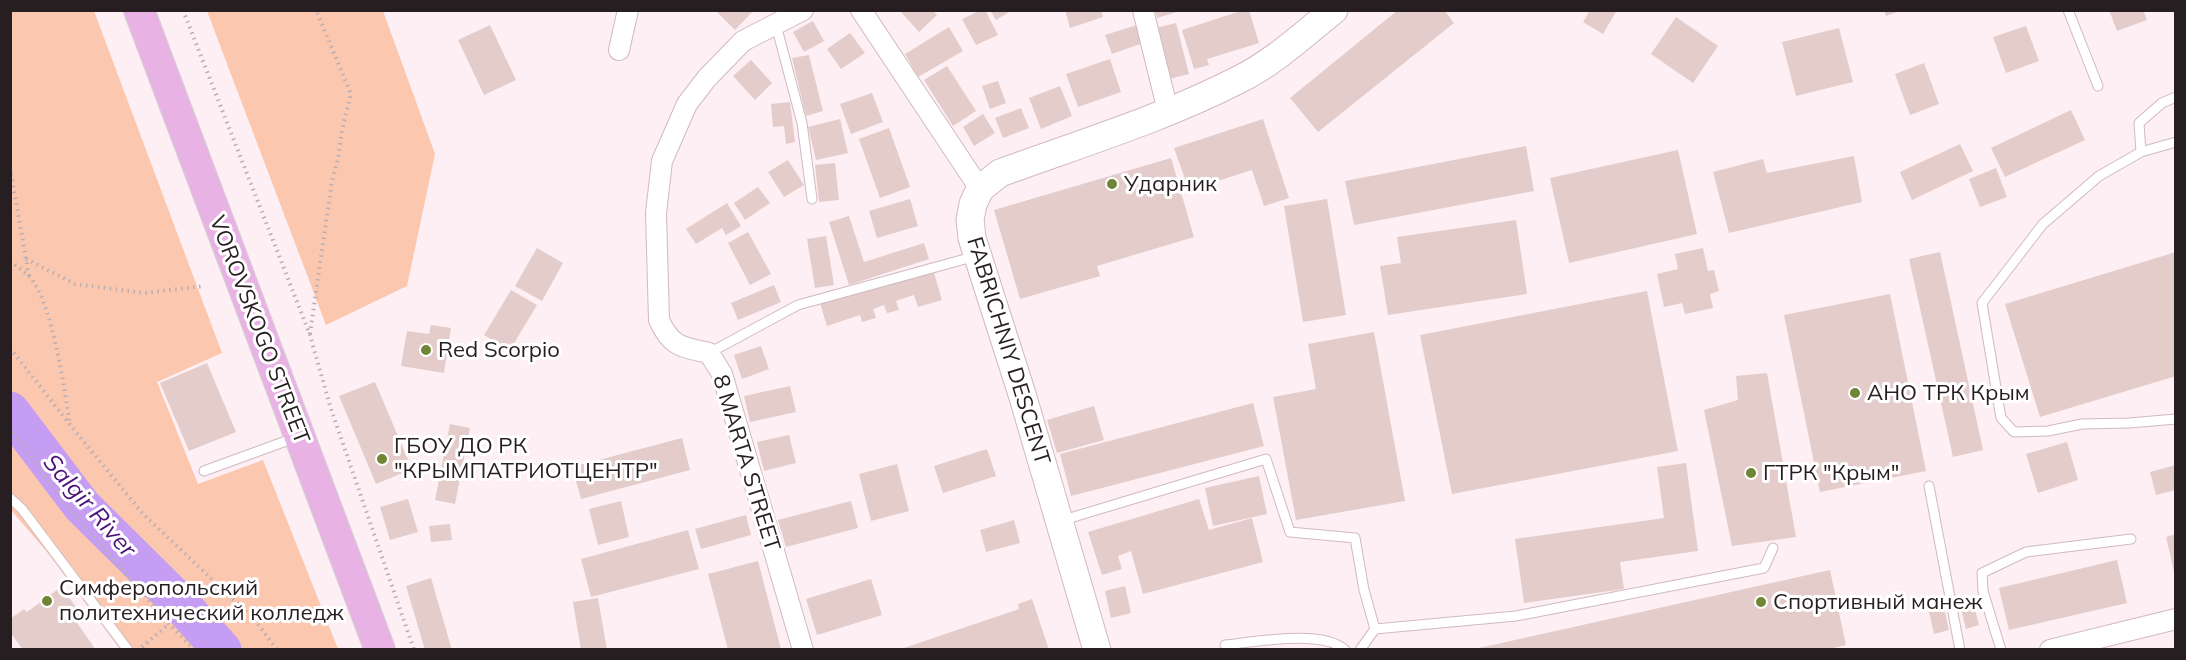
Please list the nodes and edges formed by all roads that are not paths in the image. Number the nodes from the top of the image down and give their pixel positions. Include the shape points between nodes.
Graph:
1 (139, 10) edge
2 (628, 10) edge
3 (803, 10) edge
4 (861, 10) edge
5 (1143, 10) edge
6 (1334, 10) edge
7 (2068, 10) edge
8 (776, 25) junction
9 (619, 50) dead end
10 (2098, 86) dead end
11 (2175, 97) edge
12 (1168, 111) junction
13 (2175, 142) edge
14 (2140, 152) junction
15 (980, 189) junction
16 (812, 199) dead end
17 (976, 256) junction
18 (709, 353) junction
19 (2175, 419) edge
20 (299, 436) junction
21 (204, 471) dead end
22 (1929, 486) dead end
23 (10, 498) edge
24 (1058, 521) junction
25 (2131, 539) dead end
26 (1773, 548) dead end
27 (2175, 619) edge
28 (1375, 629) junction
29 (1225, 645) dead end
30 (128, 650) edge
31 (380, 650) edge
32 (803, 650) edge
33 (1097, 650) edge
34 (1345, 650) edge
35 (1360, 650) edge
36 (1960, 650) edge
37 (2001, 650) edge
38 (2050, 650) edge

1 - 20 main road, VOROVSKOGO STREET
2 - 9 street
3 - 8 street, 8 MARTA STREET
4 - 15 street
5 - 12 street
6 - 12 main road via 1239,80
7 - 10 lane
8 - 16 lane via 802,123
8 - 18 street, 8 MARTA STREET via 743,41 706,78 687,104 662,161 656,213 659,320 665,334 677,346
11 - 14 lane via 2139,123
12 - 15 main road via 1000,173
13 - 14 lane
14 - 19 lane via 2099,176 2043,224 1982,303 2001,418 2014,432
15 - 17 main road, FABRICHNIY DESCENT via 970,220
17 - 18 lane via 798,305
17 - 24 main road, FABRICHNIY DESCENT via 1022,394
18 - 32 street, 8 MARTA STREET via 722,374
20 - 21 lane
20 - 31 main road, VOROVSKOGO STREET
22 - 36 lane
23 - 30 lane
24 - 28 lane via 1266,459 1290,532 1355,538
24 - 33 main road, FABRICHNIY DESCENT
25 - 37 lane via 2026,552 1982,573 1983,591
26 - 28 lane via 1764,568 1516,616
27 - 38 street
28 - 35 lane
29 - 34 lane via 1298,637 1339,644

